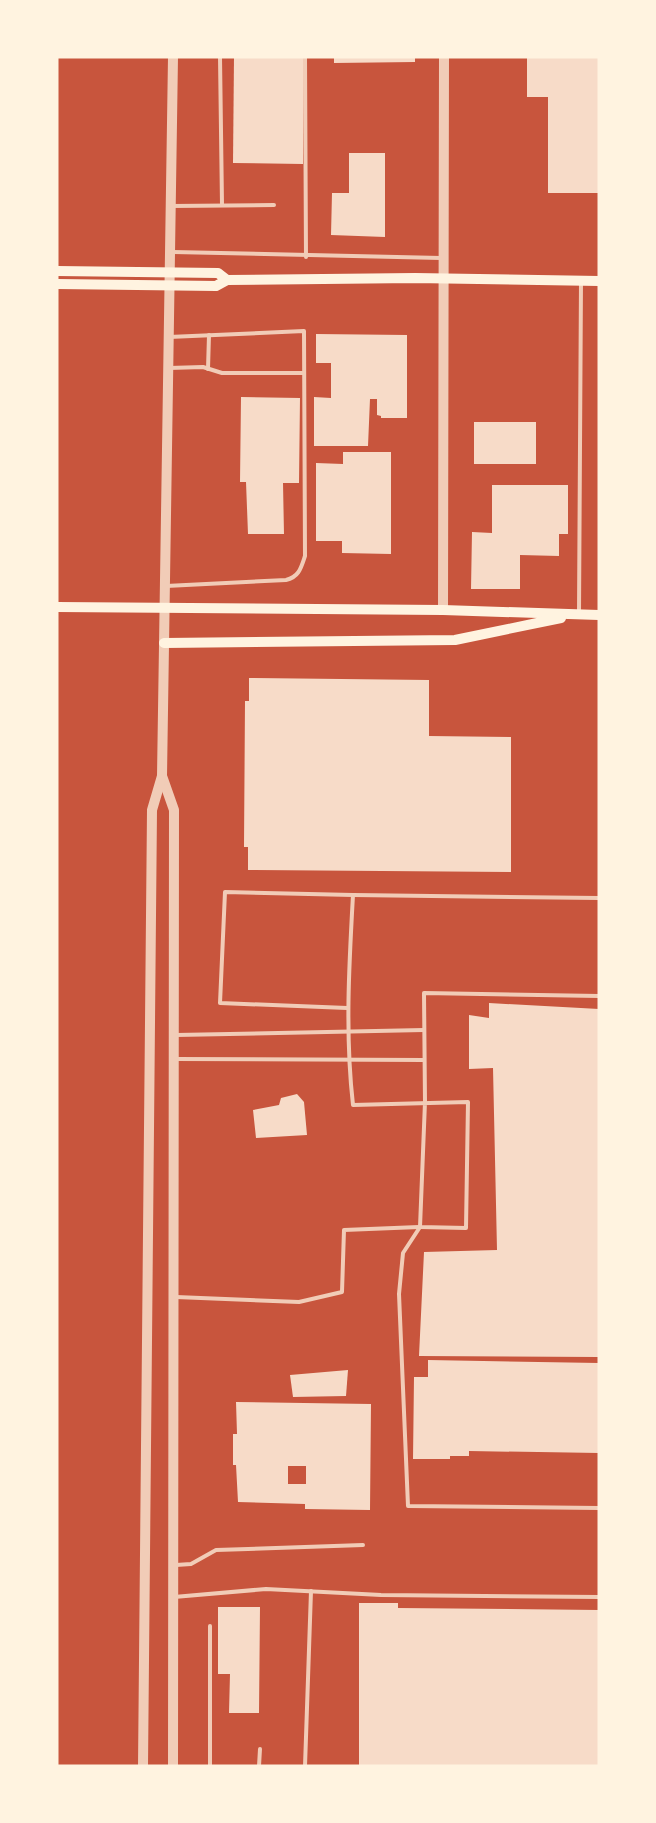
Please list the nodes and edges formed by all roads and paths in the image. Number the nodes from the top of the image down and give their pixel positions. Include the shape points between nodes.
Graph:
1 (173, 57) edge
2 (220, 57) edge
3 (305, 57) edge
4 (444, 57) edge
5 (274, 205) dead end
6 (171, 206) junction
7 (222, 206) junction
8 (170, 252) junction
9 (306, 257) junction
10 (442, 258) junction
11 (57, 272) edge
12 (442, 279) junction
13 (227, 280) junction
14 (581, 280) junction
15 (599, 281) edge
16 (57, 284) edge
17 (209, 335) junction
18 (169, 337) junction
19 (168, 368) junction
20 (208, 369) junction
21 (304, 373) junction
22 (165, 586) junction
23 (57, 607) edge
24 (443, 610) junction
25 (579, 615) junction
26 (599, 615) edge
27 (164, 643) junction
28 (162, 776) junction
29 (353, 895) junction
30 (599, 898) edge
31 (599, 996) edge
32 (346, 1008) junction
33 (424, 1030) junction
34 (348, 1031) junction
35 (174, 1035) junction
36 (174, 1059) junction
37 (424, 1060) junction
38 (348, 1061) junction
39 (425, 1102) junction
40 (420, 1227) junction
41 (174, 1297) junction
42 (599, 1508) edge
43 (363, 1545) dead end
44 (173, 1565) junction
45 (311, 1591) junction
46 (173, 1597) junction
47 (599, 1597) edge
48 (210, 1626) dead end
49 (260, 1749) dead end
50 (143, 1766) edge
51 (173, 1766) edge
52 (210, 1766) edge
53 (259, 1766) edge
54 (305, 1766) edge

1 - 6 street
2 - 7 lane
3 - 9 lane
4 - 10 street
5 - 7 lane
6 - 7 lane
6 - 8 street
8 - 9 lane
8 - 18 street
9 - 10 lane
10 - 12 street
11 - 13 main road via 218,273
12 - 13 main road
12 - 14 main road
12 - 24 street
13 - 16 main road via 216,286
14 - 15 main road
14 - 25 lane
17 - 18 lane
17 - 20 lane
17 - 21 lane via 304,331
18 - 19 street
19 - 20 lane
19 - 22 street
20 - 21 lane via 222,373
21 - 22 lane via 305,556 301,570 286,580
22 - 27 street
23 - 24 main road
24 - 25 main road
25 - 26 main road
25 - 27 main road via 455,640
27 - 28 street
28 - 35 street via 174,810
28 - 50 street via 152,810
29 - 30 lane
29 - 32 lane
29 - 32 lane via 225,892 220,1003
31 - 33 lane via 424,993
32 - 34 lane
33 - 34 lane
33 - 37 lane
34 - 35 lane
34 - 38 lane
35 - 36 street
36 - 38 lane
36 - 41 street
37 - 38 lane
37 - 39 lane
38 - 39 lane via 352,1105
39 - 40 lane
39 - 40 lane via 468,1102 466,1228
40 - 41 lane via 344,1230 342,1292 300,1302
40 - 42 lane via 403,1253 399,1294 408,1506
41 - 44 street
43 - 44 lane via 216,1551 190,1564
44 - 46 street
45 - 46 lane via 266,1589
45 - 47 lane
45 - 54 lane
46 - 51 street
48 - 52 lane
49 - 53 lane

